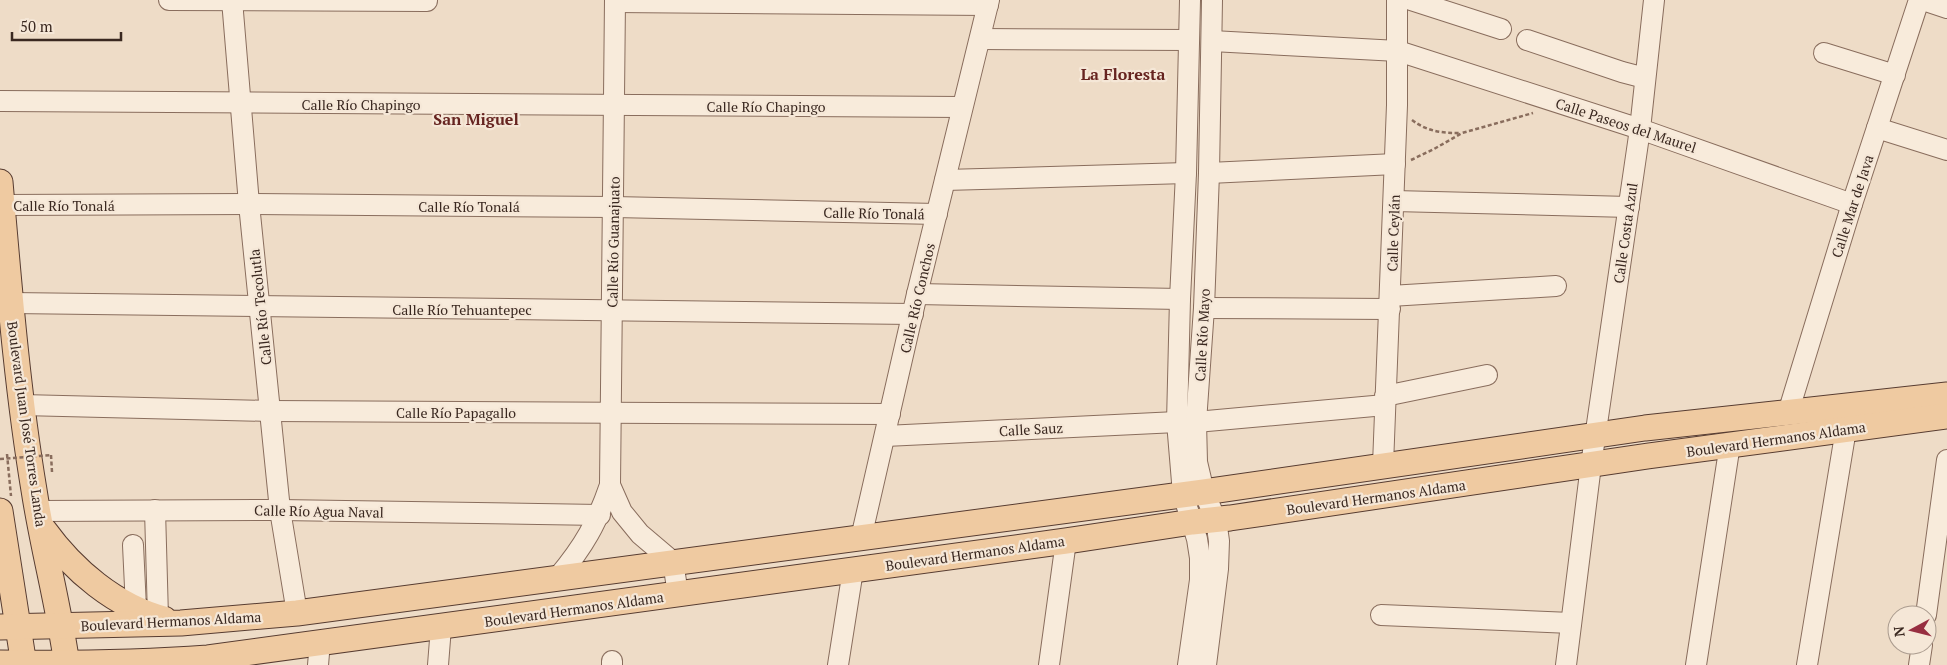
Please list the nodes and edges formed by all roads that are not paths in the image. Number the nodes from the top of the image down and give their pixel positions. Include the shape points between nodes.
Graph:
1 (169, 0) edge
2 (232, 0) edge
3 (1190, 0) edge
4 (1212, 0) edge
5 (1397, 0) edge
6 (1411, 0) edge
7 (1654, 0) edge
8 (1921, 0) edge
9 (615, 1) edge
10 (427, 2) dead end
11 (989, 2) edge
12 (1947, 8) edge
13 (1501, 29) dead end
14 (980, 38) junction
15 (1189, 40) junction
16 (1527, 40) dead end
17 (1212, 41) junction
18 (1398, 51) junction
19 (1824, 53) dead end
20 (1895, 75) junction
21 (1645, 78) junction
22 (0, 102) edge
23 (241, 104) junction
24 (615, 104) junction
25 (962, 107) junction
26 (1640, 128) junction
27 (1877, 128) junction
28 (1947, 150) edge
29 (1394, 164) junction
30 (1186, 173) junction
31 (1209, 173) junction
32 (945, 180) junction
33 (1, 194) edge
34 (1394, 200) junction
35 (250, 204) junction
36 (1852, 204) junction
37 (614, 207) junction
38 (1629, 207) junction
39 (937, 214) junction
40 (1556, 286) dead end
41 (917, 294) junction
42 (1180, 299) junction
43 (11, 303) junction
44 (1390, 303) junction
45 (260, 307) junction
46 (1204, 308) junction
47 (612, 310) junction
48 (913, 314) junction
49 (1487, 375) dead end
50 (1947, 394) edge
51 (1385, 401) junction
52 (22, 405) junction
53 (270, 411) junction
54 (612, 413) junction
55 (1788, 413) junction
56 (890, 414) junction
57 (1947, 416) edge
58 (1186, 422) junction
59 (1846, 429) junction
60 (1596, 435) junction
61 (885, 436) junction
62 (1730, 444) junction
63 (1947, 460) edge
64 (1383, 465) junction
65 (1591, 465) junction
66 (610, 485) junction
67 (1194, 493) junction
68 (1944, 506) edge
69 (155, 510) junction
70 (280, 510) junction
71 (600, 515) junction
72 (39, 518) junction
73 (0, 521) edge
74 (1204, 521) junction
75 (861, 538) junction
76 (1066, 541) junction
77 (133, 546) dead end
78 (673, 562) junction
79 (853, 570) junction
80 (558, 577) junction
81 (678, 594) junction
82 (1928, 605) edge
83 (297, 613) junction
84 (1381, 615) dead end
85 (158, 616) junction
86 (1571, 623) junction
87 (9, 627) edge
88 (61, 627) junction
89 (441, 627) junction
90 (1202, 635) junction
91 (319, 654) edge
92 (208, 662) edge
93 (16, 664) edge
94 (143, 664) edge
95 (67, 665) edge
96 (438, 665) edge
97 (838, 665) edge
98 (1049, 665) edge
99 (1188, 665) edge
100 (1206, 665) edge
101 (1566, 665) edge
102 (1696, 665) edge
103 (1807, 665) edge

1 - 2 street
2 - 10 street
2 - 23 street, Calle Río Tecolutla
3 - 15 street, Calle Río Mayo
4 - 17 street, Calle Río Mayo
5 - 18 street, Calle Ceylán
6 - 13 street
7 - 21 street, Calle Costa Azul
8 - 12 street
8 - 20 street, Calle Mar de Java
9 - 11 street
9 - 24 street, Calle Río Guanajuato
11 - 14 street, Calle Río Conchos
14 - 15 street
14 - 25 street, Calle Río Conchos
15 - 30 street, Calle Río Mayo
16 - 21 street
17 - 18 street, Calle Paseos del Maurel
17 - 31 street, Calle Río Mayo
18 - 26 street, Calle Paseos del Maurel
18 - 29 street, Calle Ceylán
19 - 20 street
20 - 27 street, Calle Mar de Java
21 - 26 street, Calle Costa Azul
22 - 23 street, Calle Río Chapingo
23 - 24 street, Calle Río Chapingo
23 - 35 street, Calle Río Tecolutla
24 - 25 street, Calle Río Chapingo
24 - 37 street, Calle Río Guanajuato
25 - 32 street, Calle Río Conchos
26 - 36 street, Calle Paseos del Maurel
26 - 38 street, Calle Costa Azul
27 - 28 street
27 - 36 street, Calle Mar de Java
29 - 31 street
29 - 34 street, Calle Ceylán
30 - 32 street
30 - 42 street, Calle Río Mayo
31 - 46 street, Calle Río Mayo
32 - 39 street, Calle Río Conchos
33 - 35 street, Calle Río Tonalá
33 - 43 main road, Boulevard Juan José Torres Landa
34 - 38 street
34 - 44 street, Calle Ceylán
35 - 37 street, Calle Río Tonalá
35 - 45 street, Calle Río Tecolutla
36 - 55 street, Calle Mar de Java
37 - 39 street, Calle Río Tonalá
37 - 47 street, Calle Río Guanajuato
38 - 60 street, Calle Costa Azul
39 - 41 street, Calle Río Conchos
40 - 44 street
41 - 42 street
41 - 48 street, Calle Río Conchos
42 - 58 street, Calle Río Mayo
43 - 45 street, Calle Río Tehuantepec
43 - 52 main road, Boulevard Juan José Torres Landa
44 - 46 street
44 - 51 street, Calle Ceylán
45 - 47 street, Calle Río Tehuantepec
45 - 53 street, Calle Río Tecolutla
46 - 58 street, Calle Río Mayo
47 - 48 street, Calle Río Tehuantepec
47 - 54 street, Calle Río Guanajuato
48 - 56 street, Calle Río Conchos
49 - 51 street, Calle Sauz
50 - 55 main road, Boulevard Hermanos Aldama
51 - 58 street, Calle Sauz
51 - 64 street, Calle Ceylán
52 - 53 street, Calle Río Papagallo
52 - 72 main road, Boulevard Juan José Torres Landa
53 - 54 street, Calle Río Papagallo
53 - 70 street, Calle Río Tecolutla
54 - 56 street, Calle Río Papagallo
54 - 66 street, Calle Río Guanajuato
55 - 60 main road, Boulevard Hermanos Aldama
56 - 61 street, Calle Río Conchos
57 - 59 main road, Boulevard Hermanos Aldama
58 - 61 street, Calle Sauz
58 - 67 street, Calle Río Mayo
59 - 62 main road, Boulevard Hermanos Aldama
59 - 103 street
60 - 64 main road, Boulevard Hermanos Aldama
60 - 65 street, Calle Costa Azul
61 - 75 street, Calle Río Conchos
62 - 65 main road, Boulevard Hermanos Aldama
62 - 102 street
63 - 68 street
64 - 67 main road, Boulevard Hermanos Aldama
65 - 74 main road, Boulevard Hermanos Aldama
65 - 86 street, Calle Costa Azul
66 - 71 street, Calle Río Guanajuato
66 - 78 street, Calle Río Guanajuato via 622,512 640,534
67 - 74 street, Calle Río Mayo
67 - 75 main road, Boulevard Hermanos Aldama
68 - 82 street
69 - 70 street, Calle Río Agua Naval
69 - 72 street, Calle Río Agua Naval
69 - 85 street
70 - 71 street, Calle Río Agua Naval
70 - 83 street, Calle Río Tecolutla
71 - 80 street, Calle Río Guanajuato via 576,556
72 - 85 main road via 52,542 81,572 116,598
72 - 88 main road, Boulevard Juan José Torres Landa
73 - 87 main road
74 - 76 main road, Boulevard Hermanos Aldama
74 - 90 street, Calle Río Mayo via 1197,539
75 - 78 main road, Boulevard Hermanos Aldama
76 - 79 main road, Boulevard Hermanos Aldama
76 - 98 street
77 - 85 street
78 - 80 main road, Boulevard Hermanos Aldama
78 - 81 street
79 - 81 main road, Boulevard Hermanos Aldama
79 - 97 street
80 - 83 main road, Boulevard Hermanos Aldama
81 - 89 main road, Boulevard Hermanos Aldama
83 - 85 main road, Boulevard Hermanos Aldama
84 - 86 street
85 - 88 main road, Boulevard Hermanos Aldama
86 - 101 street, Calle Costa Azul
87 - 88 main road, Boulevard Hermanos Aldama
87 - 93 main road
88 - 95 main road, Boulevard Juan José Torres Landa
89 - 91 main road, Boulevard Hermanos Aldama
89 - 96 street
90 - 99 street, Calle Río Mayo
90 - 100 street, Calle Río Mayo
91 - 92 main road, Boulevard Hermanos Aldama
92 - 94 main road, Boulevard Hermanos Aldama
93 - 95 main road, Boulevard Hermanos Aldama
94 - 95 main road, Boulevard Hermanos Aldama

